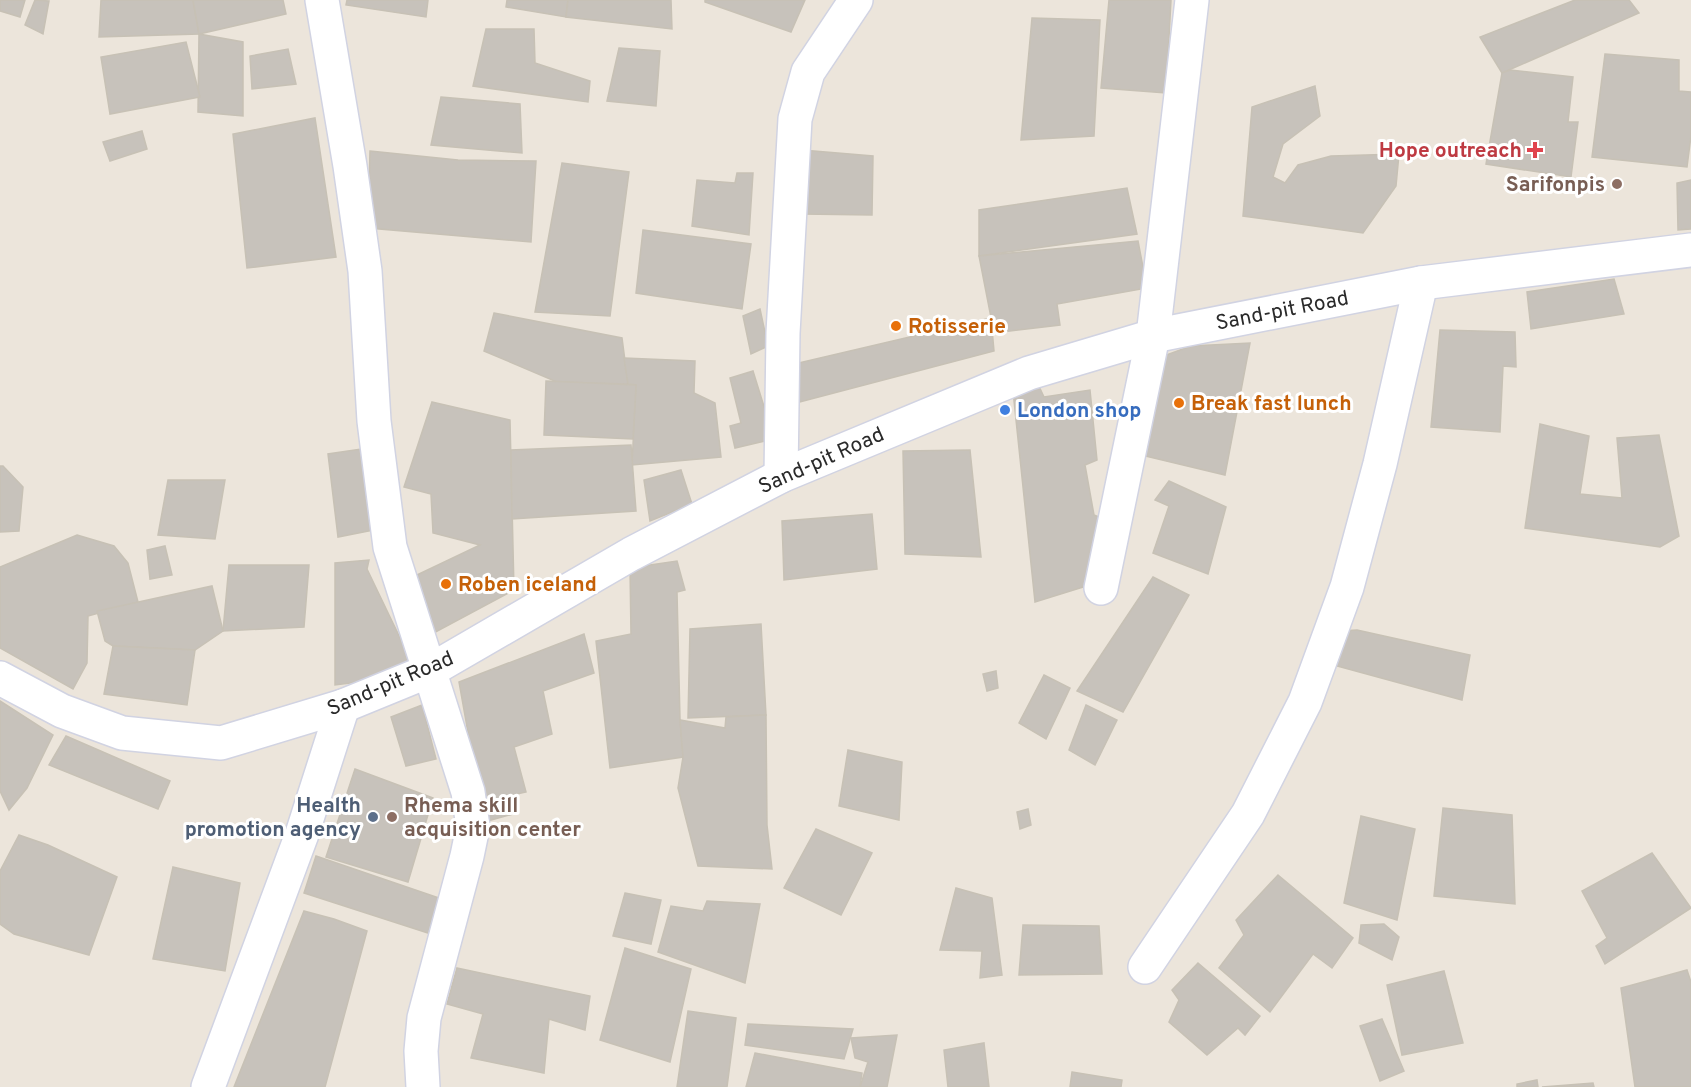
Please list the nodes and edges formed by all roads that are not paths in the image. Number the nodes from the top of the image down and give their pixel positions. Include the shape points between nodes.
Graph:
1 (322, 0) edge
2 (856, 0) edge
3 (1192, 0) edge
4 (1691, 250) edge
5 (1421, 283) junction
6 (1153, 336) junction
7 (781, 476) junction
8 (1101, 588) dead end
9 (431, 670) junction
10 (0, 678) edge
11 (344, 706) junction
12 (1145, 968) dead end
13 (208, 1087) edge
14 (423, 1087) edge

1 - 9 street via 365,271 374,421 390,547
2 - 7 street via 808,72 795,119 783,333
3 - 6 street
4 - 5 street, Sand-pit Road
5 - 6 street, Sand-pit Road
5 - 12 street via 1347,587 1305,702 1248,814
6 - 7 street, Sand-pit Road via 1029,373
6 - 8 street
7 - 9 street, Sand-pit Road via 631,554
9 - 11 street, Sand-pit Road
9 - 14 street via 468,792 473,826 424,1018
10 - 11 street, Sand-pit Road via 62,711 122,733 221,743
11 - 13 street via 302,834

